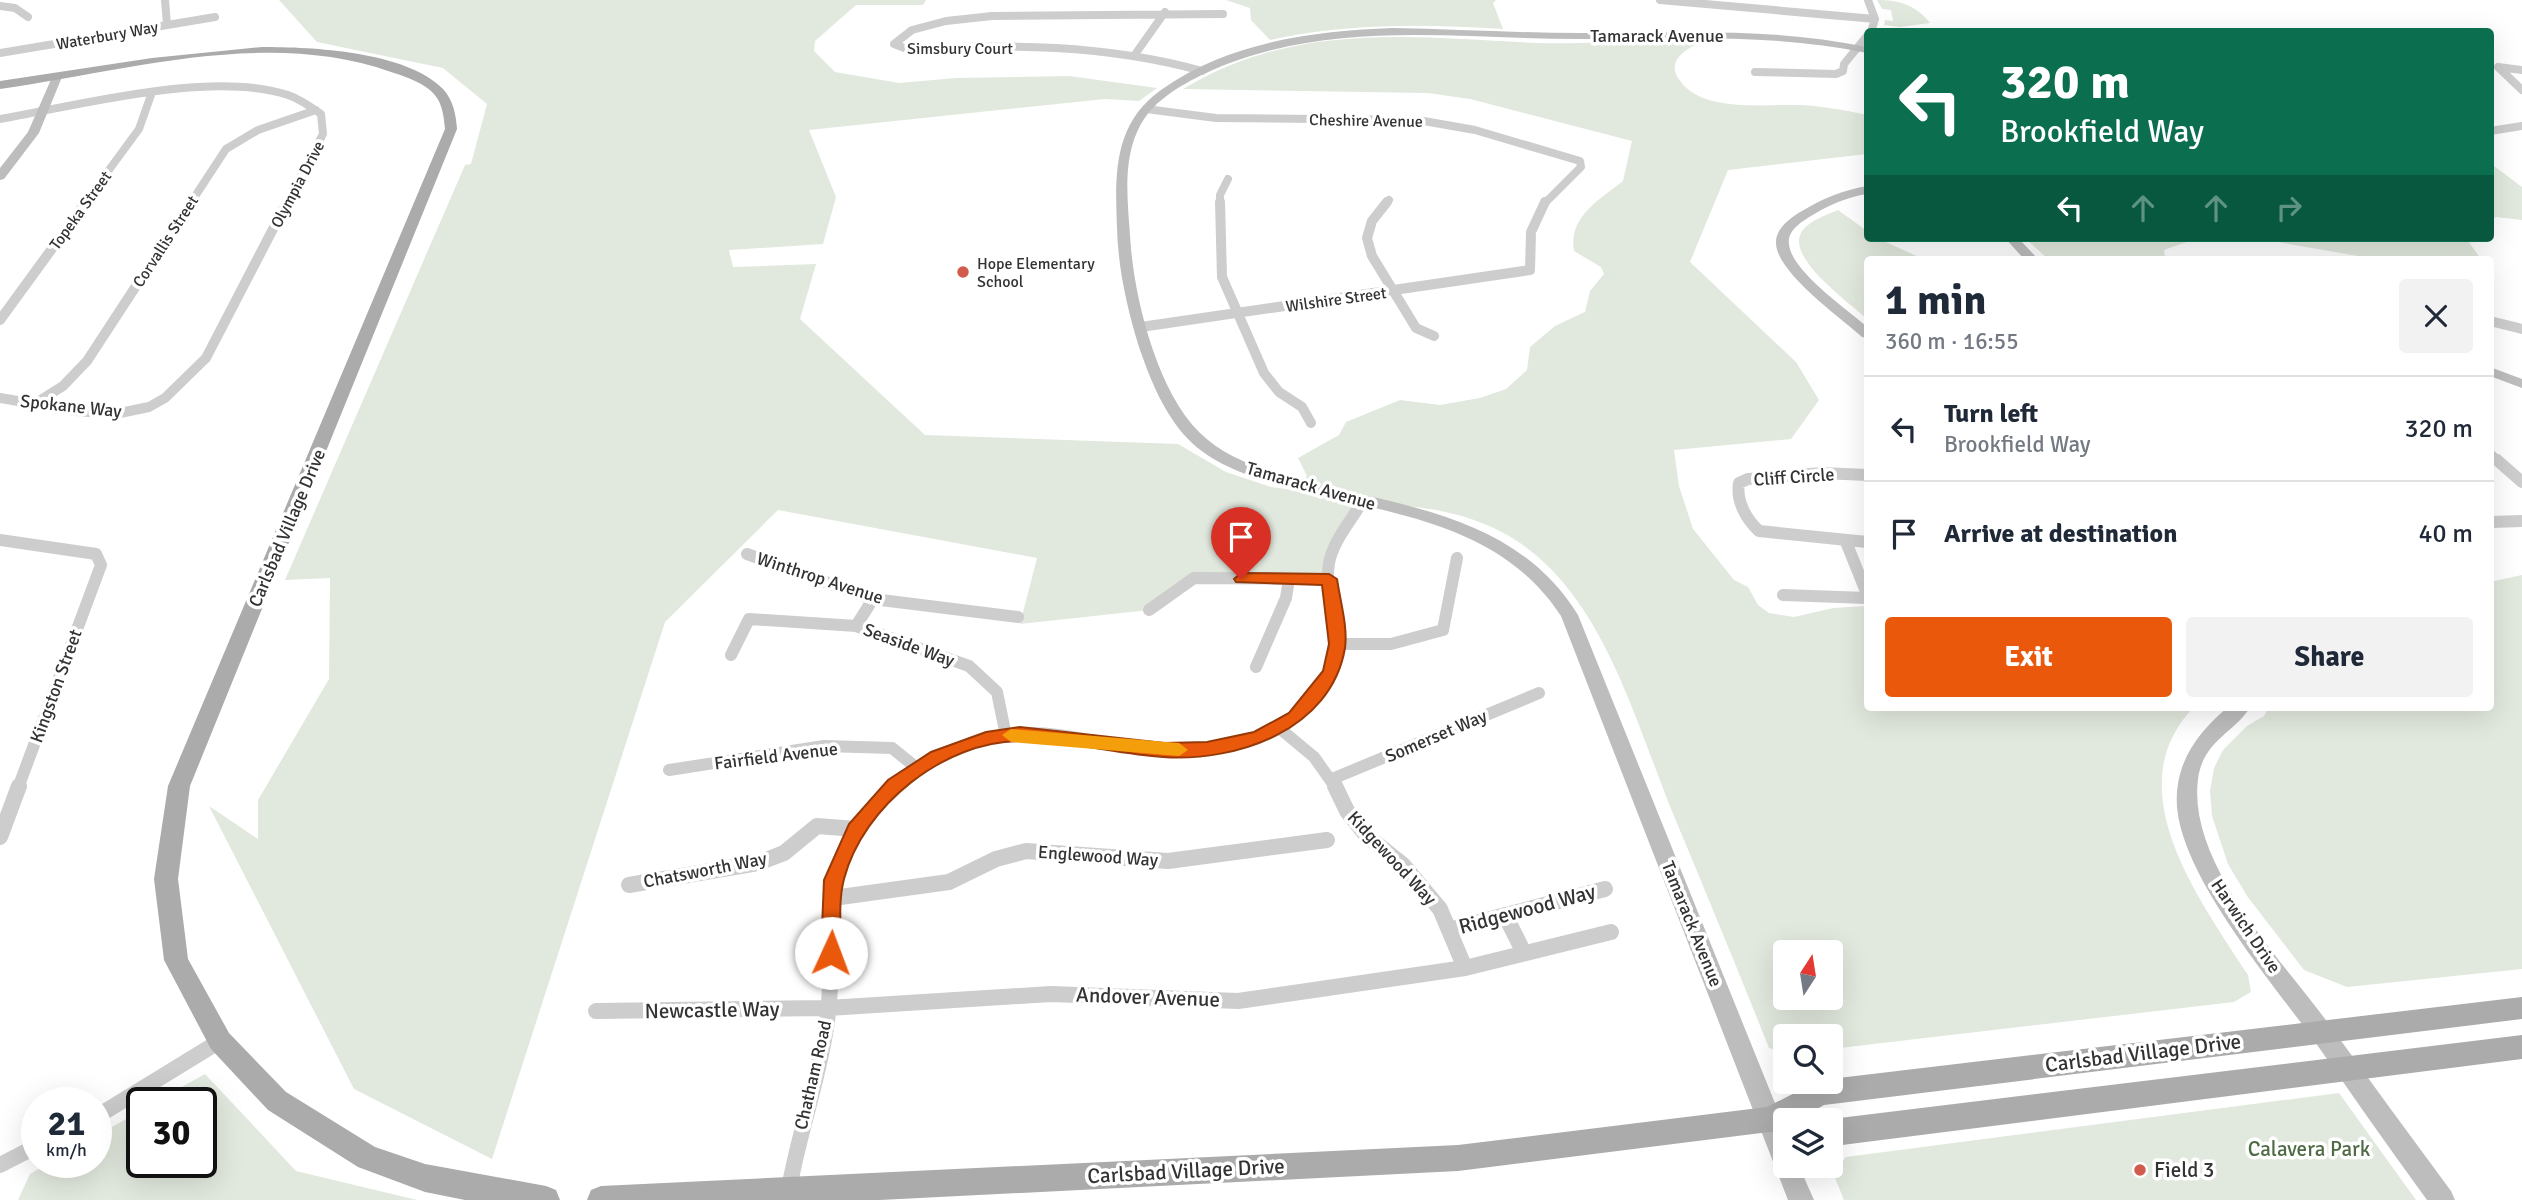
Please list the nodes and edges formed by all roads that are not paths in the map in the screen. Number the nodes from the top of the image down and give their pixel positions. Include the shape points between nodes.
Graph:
1 (165, 0) edge
2 (1660, 0) edge
3 (1868, 0) edge
4 (1753, 4) edge
5 (0, 6) edge
6 (1096, 6) dead end
7 (1166, 12) junction
8 (1223, 14) dead end
9 (28, 17) dead end
10 (215, 17) dead end
11 (1875, 19) junction
12 (911, 20) dead end
13 (167, 24) junction
14 (1872, 28) edge
15 (1862, 49) edge
16 (0, 53) edge
17 (1136, 53) junction
18 (2494, 67) edge
19 (2522, 70) edge
20 (1202, 71) junction
21 (1755, 72) dead end
22 (57, 77) junction
23 (0, 85) edge
24 (2522, 90) edge
25 (151, 96) junction
26 (1146, 108) junction
27 (316, 110) junction
28 (44, 112) junction
29 (0, 119) edge
30 (2522, 126) edge
31 (2494, 130) edge
32 (1580, 161) joint
33 (0, 176) edge
34 (1228, 178) dead end
35 (1864, 191) edge
36 (1389, 200) dead end
37 (2015, 242) edge
38 (2028, 256) edge
39 (1530, 270) joint
40 (1393, 290) junction
41 (1238, 313) junction
42 (0, 320) edge
43 (2494, 322) edge
44 (1141, 327) junction
45 (2522, 329) edge
46 (1864, 331) edge
47 (1434, 336) dead end
48 (206, 358) joint
49 (2494, 373) edge
50 (2522, 384) edge
51 (0, 398) edge
52 (36, 403) junction
53 (1311, 423) dead end
54 (2494, 458) edge
55 (1864, 475) edge
56 (2522, 482) edge
57 (1362, 502) junction
58 (2494, 522) edge
59 (2522, 522) edge
60 (0, 540) edge
61 (1846, 542) junction
62 (1864, 542) edge
63 (747, 554) dead end
64 (1457, 558) dead end
65 (1289, 579) junction
66 (1329, 579) junction
67 (1864, 588) edge
68 (1783, 595) dead end
69 (1864, 596) edge
70 (873, 599) junction
71 (1149, 610) dead end
72 (1018, 617) dead end
73 (856, 626) junction
74 (1338, 644) junction
75 (731, 655) dead end
76 (1256, 667) dead end
77 (1539, 693) dead end
78 (2236, 711) edge
79 (1278, 727) junction
80 (1006, 736) junction
81 (918, 769) junction
82 (669, 770) dead end
83 (1332, 779) junction
84 (856, 830) junction
85 (0, 837) edge
86 (1326, 840) dead end
87 (629, 885) dead end
88 (1605, 889) dead end
89 (833, 898) junction
90 (1505, 915) junction
91 (1449, 930) junction
92 (1611, 932) dead end
93 (1524, 953) junction
94 (1465, 968) junction
95 (2522, 1007) edge
96 (828, 1008) junction
97 (596, 1011) dead end
98 (2319, 1030) junction
99 (220, 1041) junction
100 (2522, 1047) edge
101 (2346, 1067) junction
102 (112, 1107) edge
103 (1797, 1108) edge
104 (1773, 1110) edge
105 (1773, 1120) edge
106 (1843, 1132) edge
107 (21, 1154) edge
108 (0, 1165) edge
109 (1792, 1178) edge
110 (787, 1195) edge
111 (546, 1200) edge
112 (601, 1200) edge
113 (1801, 1200) edge
114 (2442, 1200) edge

1 - 13 street
2 - 4 street
3 - 11 street
4 - 11 street
5 - 9 street via 15,8
6 - 7 street
7 - 8 street
7 - 17 street
10 - 13 street, Waterbury Way
11 - 14 street
12 - 17 street, Simsbury Court via 895,40 899,47 1082,48
13 - 16 street, Waterbury Way
15 - 20 main road, Tamarack Avenue via 1816,41 1696,34 1539,36 1376,30 1282,43
15 - 21 street via 1836,74
17 - 20 street, Simsbury Court
18 - 19 street
18 - 24 street
20 - 26 main road, Tamarack Avenue
22 - 23 main road, Carlsbad Village Drive
22 - 28 main road
22 - 99 main road, Carlsbad Village Drive via 205,54 314,52 400,70 442,96 449,113 451,129 178,786 166,879 176,960
25 - 27 street via 194,89 257,90 292,96
25 - 28 street
25 - 42 street, Topeka Street via 139,129
26 - 32 street, Cheshire Avenue via 1216,118 1418,120 1475,130
26 - 44 main road, Tamarack Avenue via 1130,130 1120,183 1124,267
27 - 48 street, Olympia Drive via 321,114 323,134
27 - 52 street, Corvallis Street via 271,123 226,149 87,361
28 - 29 street
28 - 33 main road
30 - 31 street
32 - 39 street via 1581,167 1540,208 1530,235 1534,262
34 - 41 street via 1220,195 1220,264
35 - 46 main road via 1835,197 1797,219 1785,232 1782,245 1799,272
36 - 40 street via 1372,221 1367,237 1372,256
37 - 38 main road
39 - 40 street, Wilshire Street
40 - 41 street, Wilshire Street
40 - 47 street via 1416,328
41 - 44 street, Wilshire Street
41 - 53 street via 1264,373 1279,392 1302,407
43 - 45 street
44 - 57 main road, Tamarack Avenue via 1172,407 1183,425 1214,452 1254,473
48 - 52 street, Spokane Way via 150,407 120,415
49 - 50 main road
51 - 52 street, Spokane Way
54 - 56 street
55 - 61 street, Cliff Circle via 1822,473 1748,480 1739,483 1737,490 1749,523 1759,531
57 - 66 street via 1329,562
57 - 104 main road, Tamarack Avenue via 1439,521 1483,538 1529,566 1569,615
58 - 59 street
60 - 85 street, Kingston Street via 96,554 101,565
61 - 62 street, Cliff Circle
61 - 67 street
63 - 70 street, Winthrop Avenue
64 - 74 street via 1443,631 1373,647
65 - 66 street
65 - 71 street via 1194,578
65 - 76 street via 1286,598
66 - 74 street, Chatham Road
68 - 69 street
70 - 72 street, Winthrop Avenue
70 - 73 street
73 - 75 street, Seaside Way via 749,619
73 - 80 street, Seaside Way via 969,666 997,692
74 - 79 street, Chatham Road via 1331,673 1313,699 1295,718
77 - 83 street, Somerset Way
78 - 98 main road, Harwich Drive via 2199,750 2188,778 2187,803 2194,835 2225,900
79 - 80 street, Chatham Road via 1258,737 1207,749 1164,750
79 - 83 street, Kidgewood Way
80 - 81 street, Chatham Road via 937,757
81 - 82 street, Fairfield Avenue via 892,748 824,746
81 - 84 street, Chatham Road via 894,785
83 - 91 street, Kidgewood Way via 1347,811 1366,835 1403,865 1440,909
84 - 87 street, Chatsworth Way via 817,827 784,853 758,863
84 - 89 street, Chatham Road via 834,880
86 - 89 street, Englewood Way via 1168,861 1026,851 996,859 949,882
88 - 90 street, Ridgewood Way
89 - 96 street, Chatham Road
90 - 91 street, Ridgewood Way
90 - 93 street
91 - 94 street, Kidgewood Way
92 - 93 street
93 - 94 street
94 - 96 street, Andover Avenue via 1238,1001 1051,994
95 - 98 main road, Carlsbad Village Drive
96 - 97 street, Newcastle Way
96 - 110 street, Chatham Road
98 - 101 main road, Harwich Drive
98 - 103 main road, Carlsbad Village Drive via 1821,1093
99 - 102 street
99 - 111 main road, Carlsbad Village Drive via 277,1101 368,1158 425,1178
100 - 101 main road
101 - 106 main road
101 - 114 main road, Harwich Drive
105 - 110 main road, Carlsbad Village Drive via 1458,1158
107 - 108 street
109 - 113 main road
110 - 112 main road, Carlsbad Village Drive

